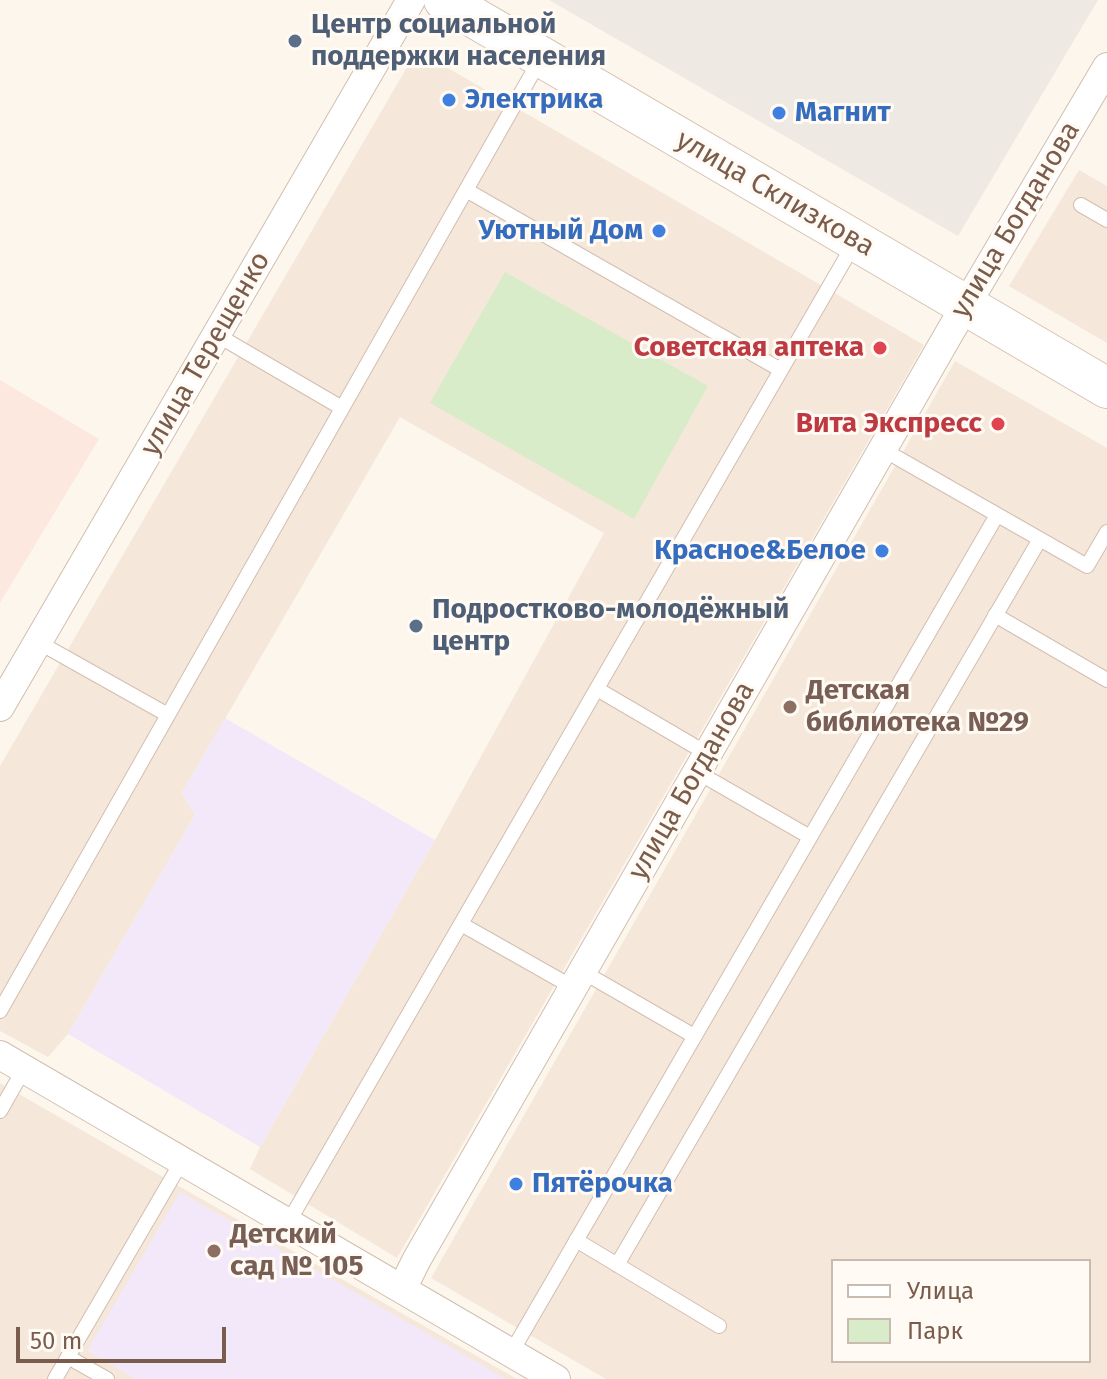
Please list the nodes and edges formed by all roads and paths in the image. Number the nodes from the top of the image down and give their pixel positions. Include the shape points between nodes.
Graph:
1 (411, 0) edge
2 (444, 0) edge
3 (541, 57) junction
4 (1107, 67) edge
5 (466, 190) junction
6 (1081, 205) dead end
7 (1107, 220) edge
8 (855, 241) junction
9 (966, 306) junction
10 (217, 335) junction
11 (781, 370) junction
12 (1107, 388) edge
13 (342, 408) junction
14 (882, 449) junction
15 (997, 515) junction
16 (1107, 532) edge
17 (1040, 539) junction
18 (995, 615) junction
19 (38, 642) junction
20 (1107, 680) edge
21 (597, 689) junction
22 (0, 707) edge
23 (168, 715) junction
24 (702, 763) junction
25 (810, 837) junction
26 (461, 924) junction
27 (578, 980) junction
28 (0, 1011) edge
29 (694, 1036) junction
30 (0, 1055) edge
31 (24, 1069) junction
32 (0, 1111) edge
33 (182, 1161) junction
34 (288, 1223) junction
35 (576, 1240) junction
36 (617, 1265) junction
37 (402, 1289) junction
38 (719, 1326) dead end
39 (511, 1353) junction
40 (68, 1357) junction
41 (55, 1379) edge
42 (107, 1379) edge
43 (556, 1379) edge

1 - 10 street, улица Терещенко
2 - 3 street, улица Склизкова
3 - 5 lane
3 - 8 street, улица Склизкова
4 - 9 street, улица Богданова
5 - 11 lane
5 - 13 lane
6 - 7 lane
8 - 9 street, улица Склизкова
8 - 11 lane
9 - 12 street, улица Склизкова
9 - 14 street, улица Богданова
10 - 13 lane
10 - 19 street, улица Терещенко
11 - 21 lane
13 - 23 lane
14 - 15 lane
14 - 24 street, улица Богданова
15 - 17 lane
15 - 25 lane
16 - 17 lane via 1087,566
17 - 18 lane
18 - 20 lane
18 - 36 lane
19 - 22 street, улица Терещенко
19 - 23 lane
21 - 24 lane
21 - 26 lane
23 - 28 lane
24 - 25 lane
24 - 27 street, улица Богданова
25 - 29 lane
26 - 27 lane
26 - 34 lane
27 - 29 lane
27 - 37 street, улица Богданова
29 - 35 lane
30 - 31 street
31 - 32 lane
31 - 33 street
33 - 34 street
33 - 40 lane
34 - 37 street
35 - 36 lane
35 - 39 lane
36 - 38 lane
37 - 39 street
39 - 43 street
40 - 41 lane
40 - 42 lane

